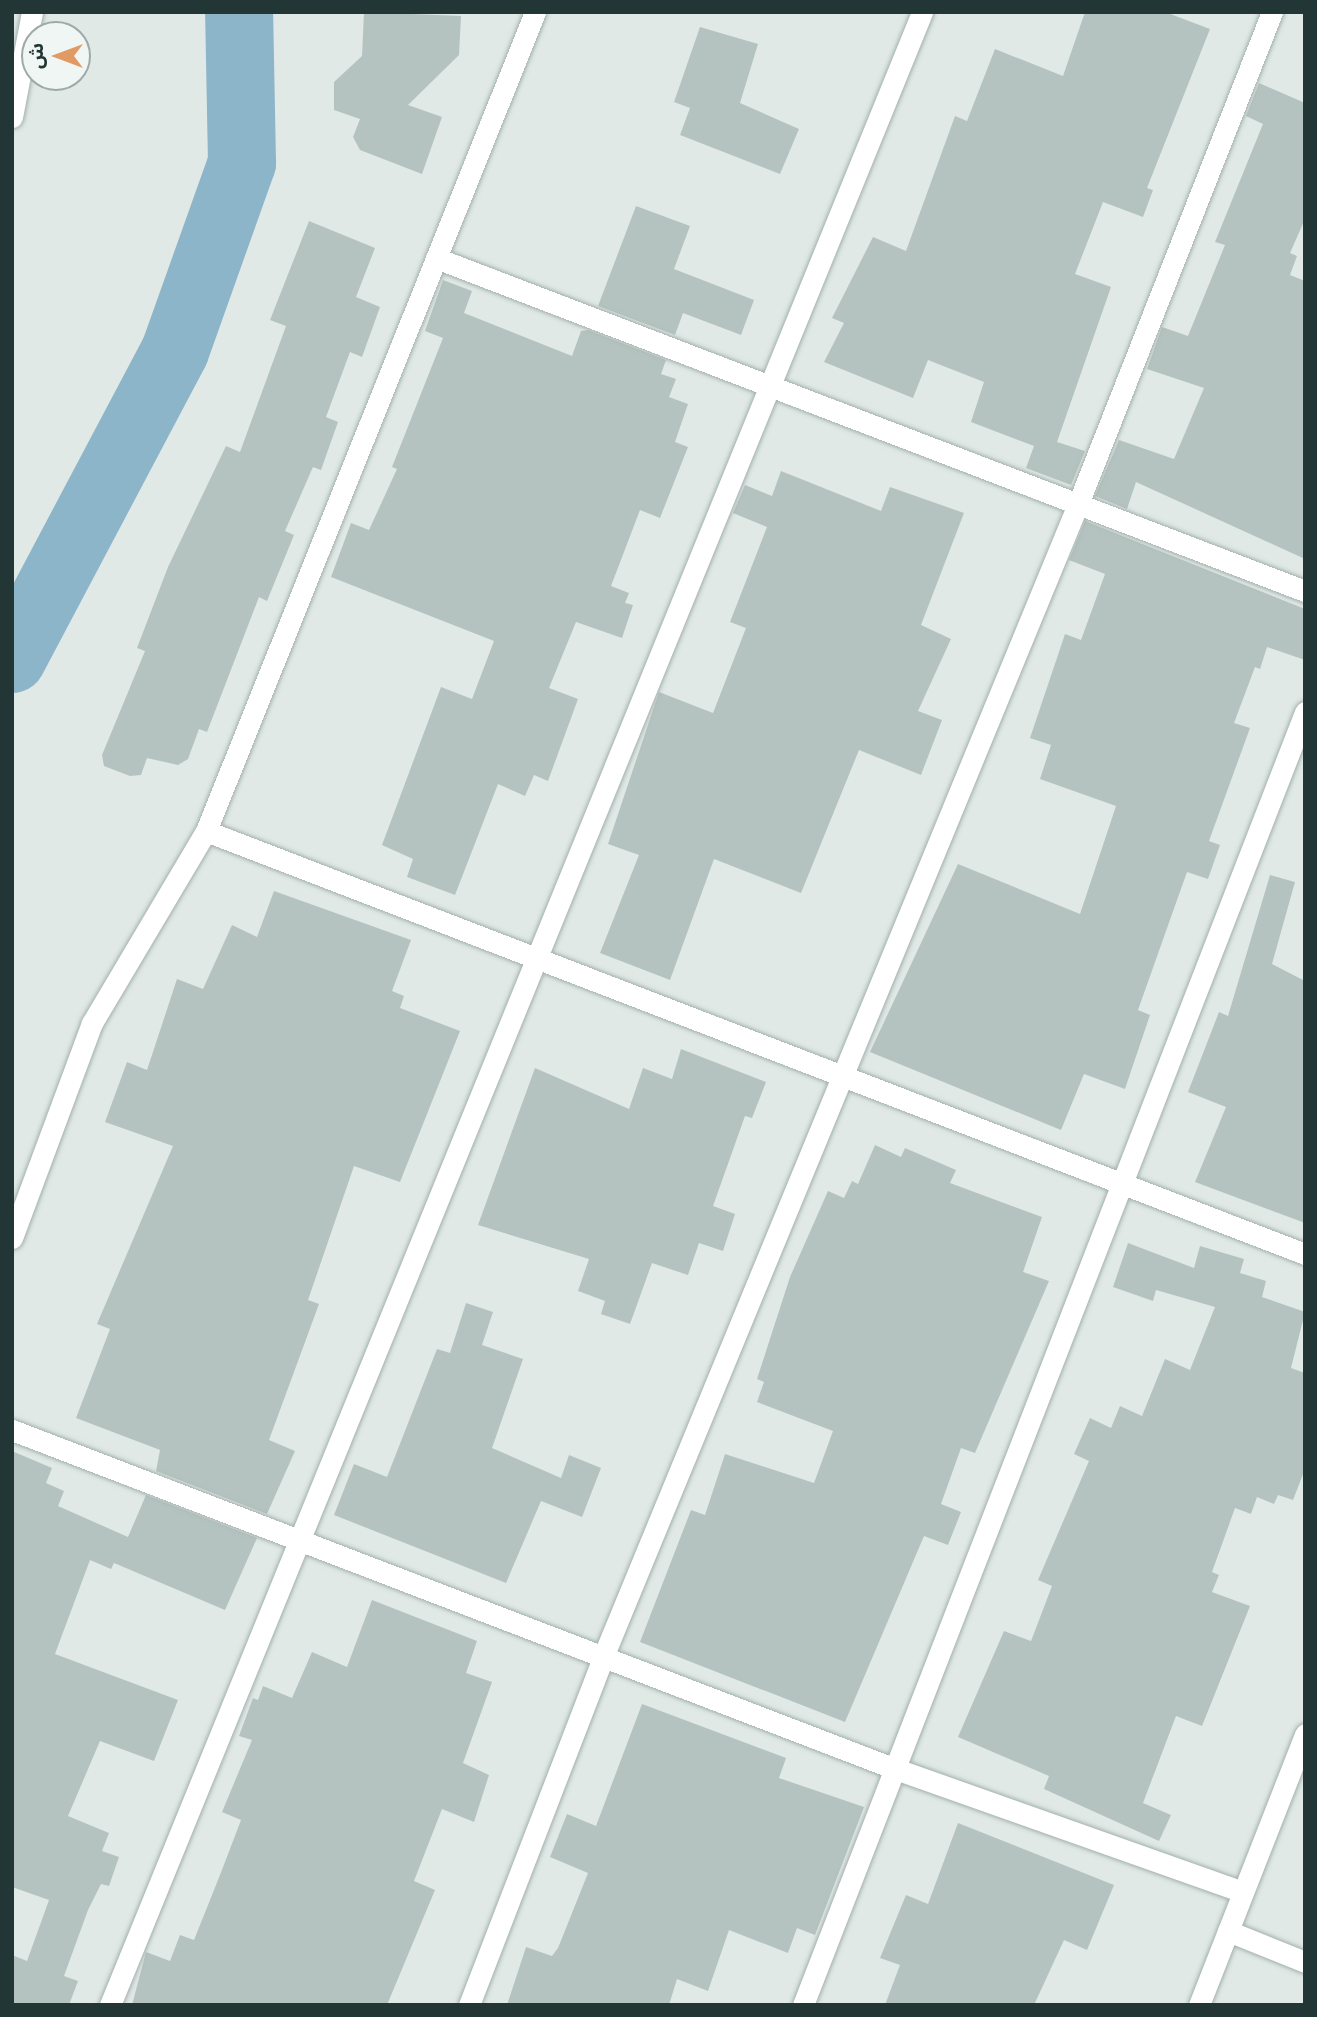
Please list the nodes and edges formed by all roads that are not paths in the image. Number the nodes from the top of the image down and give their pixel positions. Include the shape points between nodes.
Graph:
1 (32, 12) edge
2 (535, 12) edge
3 (922, 12) edge
4 (1272, 12) edge
5 (12, 117) edge
6 (436, 258) junction
7 (768, 382) junction
8 (1078, 504) junction
9 (1305, 591) edge
10 (1305, 712) edge
11 (206, 831) junction
12 (535, 955) junction
13 (840, 1077) junction
14 (1121, 1182) junction
15 (12, 1238) edge
16 (1305, 1254) edge
17 (12, 1430) edge
18 (299, 1539) junction
19 (603, 1657) junction
20 (1305, 1734) edge
21 (893, 1768) junction
22 (1243, 1892) junction
23 (1228, 1931) junction
24 (1305, 1962) edge
25 (110, 2005) edge
26 (469, 2005) edge
27 (803, 2005) edge
28 (1199, 2005) edge

1 - 5 street
2 - 6 street
3 - 7 street
4 - 8 street
6 - 7 street
6 - 11 street
7 - 8 street
7 - 12 street
8 - 9 street
8 - 13 street
10 - 14 street
11 - 12 street
11 - 15 street via 92,1023
12 - 13 street
12 - 18 street
13 - 14 street
13 - 19 street
14 - 16 street
14 - 21 street
17 - 18 street
18 - 19 street
18 - 25 street
19 - 21 street
19 - 26 street
20 - 22 street
21 - 22 street
21 - 27 street
22 - 23 street
23 - 24 street
23 - 28 street

